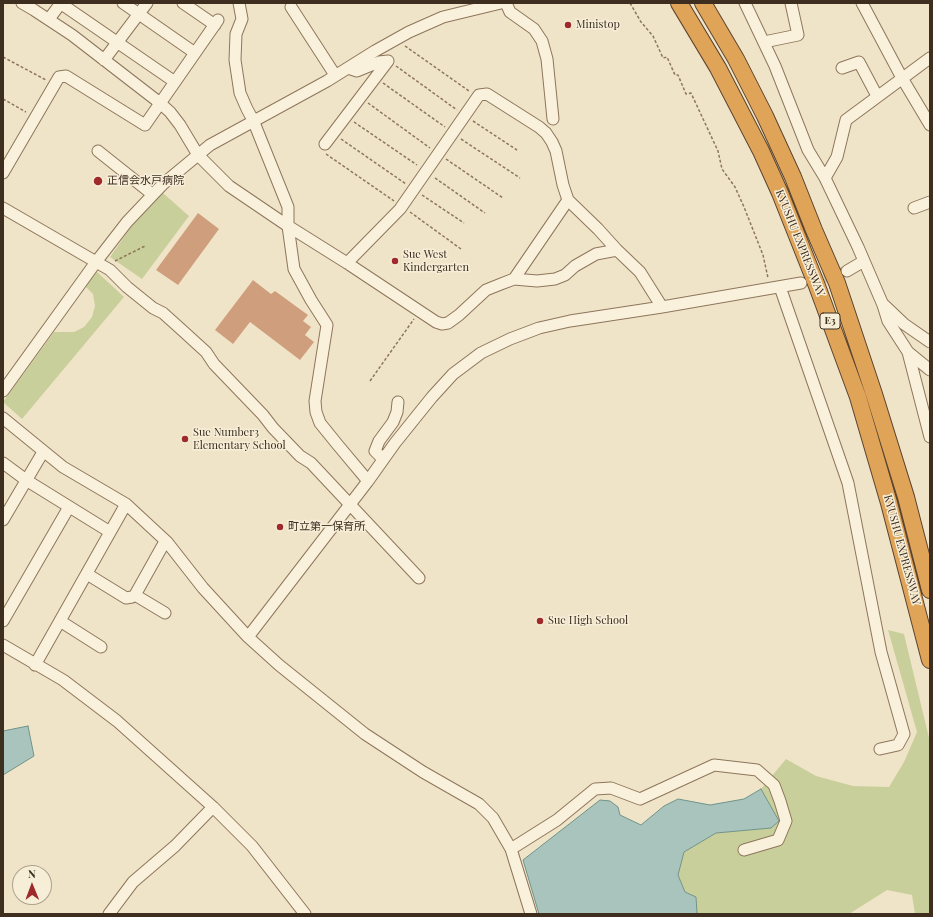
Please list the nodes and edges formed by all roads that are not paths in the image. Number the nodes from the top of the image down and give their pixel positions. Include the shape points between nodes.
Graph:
1 (22, 3) edge
2 (61, 3) edge
3 (123, 3) edge
4 (147, 3) edge
5 (183, 3) edge
6 (239, 3) edge
7 (501, 3) edge
8 (506, 3) edge
9 (669, 3) edge
10 (679, 3) edge
11 (703, 3) edge
12 (713, 3) edge
13 (744, 3) edge
14 (791, 3) edge
15 (862, 3) edge
16 (291, 7) dead end
17 (139, 14) junction
18 (49, 20) junction
19 (117, 42) junction
20 (764, 42) junction
21 (195, 53) junction
22 (930, 58) edge
23 (104, 60) junction
24 (348, 68) junction
25 (842, 68) dead end
26 (336, 76) junction
27 (902, 78) junction
28 (175, 82) junction
29 (877, 96) junction
30 (160, 103) junction
31 (765, 116) junction
32 (553, 119) dead end
33 (253, 120) junction
34 (930, 125) edge
35 (324, 148) road end
36 (98, 151) dead end
37 (761, 151) junction
38 (198, 155) junction
39 (3, 173) edge
40 (825, 178) junction
41 (152, 194) junction
42 (568, 200) junction
43 (930, 202) edge
44 (3, 208) edge
45 (914, 208) dead end
46 (288, 226) junction
47 (617, 250) junction
48 (864, 261) junction
49 (96, 262) junction
50 (347, 262) junction
51 (847, 271) tunnel mouth
52 (514, 279) junction
53 (801, 283) tunnel mouth
54 (775, 288) junction
55 (884, 305) junction
56 (662, 307) junction
57 (930, 342) edge
58 (908, 352) junction
59 (930, 370) edge
60 (3, 391) edge
61 (398, 402) dead end
62 (3, 418) edge
63 (930, 437) edge
64 (43, 452) junction
65 (383, 459) junction
66 (3, 463) edge
67 (26, 480) junction
68 (368, 481) junction
69 (126, 504) junction
70 (350, 504) junction
71 (69, 507) junction
72 (3, 520) edge
73 (110, 532) junction
74 (167, 542) junction
75 (87, 574) junction
76 (419, 578) dead end
77 (930, 590) edge
78 (135, 595) junction
79 (165, 613) dead end
80 (3, 621) edge
81 (60, 621) junction
82 (248, 637) junction
83 (3, 645) edge
84 (101, 647) dead end
85 (930, 660) edge
86 (35, 664) junction
87 (880, 749) dead end
88 (214, 807) junction
89 (511, 849) junction
90 (744, 850) dead end
91 (109, 914) edge
92 (305, 914) edge
93 (531, 914) edge

1 - 18 street
2 - 18 street
2 - 19 street
3 - 17 street
4 - 17 street
5 - 21 street via 217,23
6 - 33 street via 242,19 236,34 235,60 240,93
7 - 24 street via 443,17 409,32
8 - 32 street via 510,12 534,29 542,41 547,59
9 - 37 highway via 699,44
10 - 37 highway, KYUSHU EXPRESSWAY / E3 via 718,68
11 - 31 highway, KYUSHU EXPRESSWAY / E3
12 - 31 highway via 726,25
13 - 20 street
14 - 20 street via 798,35
15 - 27 street
16 - 26 street
17 - 19 street
17 - 21 street
18 - 23 street
19 - 23 street
19 - 28 street
20 - 40 street via 808,150
21 - 28 street
22 - 27 street
23 - 30 street
24 - 26 street
24 - 35 street via 357,71 388,61
25 - 29 street via 859,62
26 - 33 street
27 - 29 street
27 - 34 street
28 - 30 street
29 - 40 street via 846,120 837,157
30 - 38 street via 180,125
30 - 39 street via 145,125 66,76 59,77
31 - 77 highway, KYUSHU EXPRESSWAY / E3 via 794,177 837,283 906,497
33 - 38 street
33 - 46 street via 288,207
36 - 41 street
37 - 85 highway, KYUSHU EXPRESSWAY / E3 via 818,286 858,397 890,503
38 - 41 street
38 - 46 street via 228,186
40 - 48 street
41 - 49 street
42 - 47 street
42 - 50 street via 556,151 546,133 487,94 479,95 402,206
42 - 52 street
43 - 45 street
44 - 49 street
46 - 50 street
46 - 68 street via 294,269 327,324 315,401 316,412 320,423
47 - 52 street via 596,254 555,279
47 - 56 street via 640,272
48 - 51 street
48 - 55 street
49 - 60 street
49 - 70 street via 110,270 126,287 163,313 195,341 273,428
50 - 52 street via 442,324 460,316 486,290
53 - 54 street
54 - 56 street
54 - 87 street via 848,483 881,652 904,734 898,745
55 - 57 street via 904,324
55 - 58 street via 888,321
56 - 65 street via 539,328 481,353 453,374
58 - 59 street
58 - 63 street
61 - 65 street via 395,417 375,451
62 - 64 street
64 - 67 street
64 - 69 street via 63,467
65 - 68 street
66 - 67 street
67 - 71 street
67 - 72 street
68 - 70 street
69 - 73 street
69 - 74 street
70 - 76 street
70 - 82 street
71 - 73 street
71 - 80 street
73 - 75 street
74 - 78 street
74 - 82 street via 203,588
75 - 78 street via 126,598
75 - 81 street
78 - 79 street
81 - 84 street
81 - 86 street
82 - 89 street via 365,734 423,772 479,804 493,818
83 - 86 street
86 - 88 street via 63,680 117,720
88 - 91 street via 175,846 133,882
88 - 92 street via 252,846
89 - 90 street via 558,820 595,788 611,788 640,799 714,765 757,770 774,785 780,801 786,821 778,840
89 - 93 street

